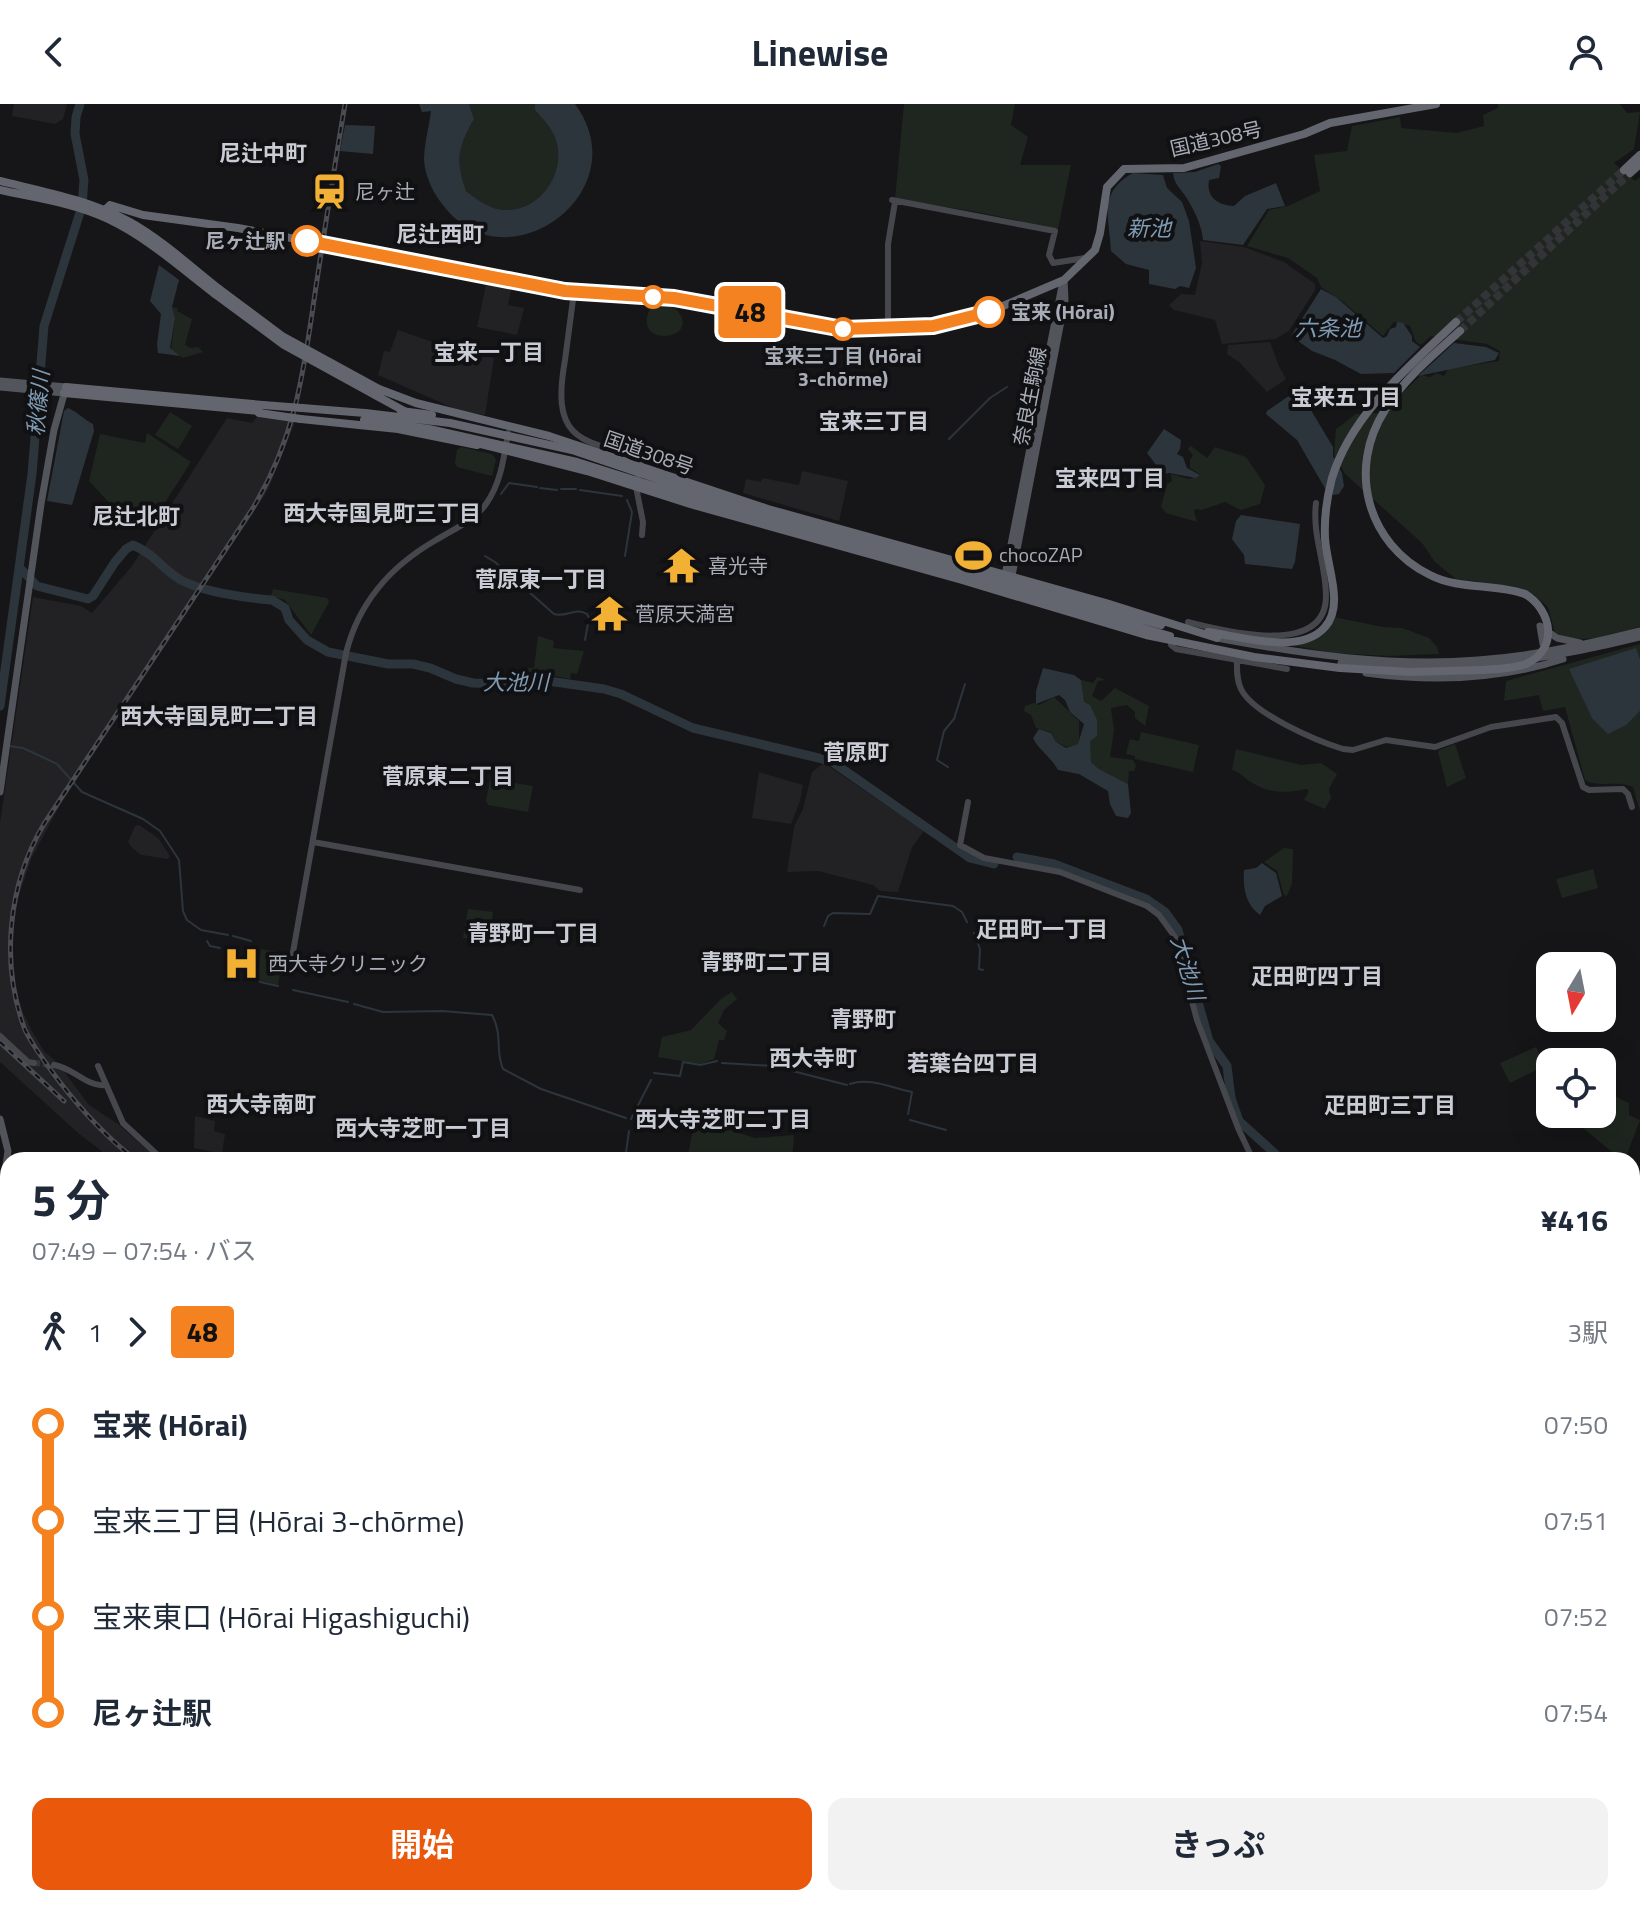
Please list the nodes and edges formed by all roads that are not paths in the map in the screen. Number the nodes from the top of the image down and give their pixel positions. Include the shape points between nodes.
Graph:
1 (1436, 104) edge
2 (1640, 155) edge
3 (1640, 164) edge
4 (0, 181) edge
5 (0, 190) edge
6 (70, 202) junction
7 (88, 207) junction
8 (105, 210) junction
9 (143, 215) junction
10 (133, 228) junction
11 (1088, 258) junction
12 (1064, 280) junction
13 (574, 292) junction
14 (888, 330) junction
15 (0, 384) edge
16 (60, 389) junction
17 (377, 392) junction
18 (392, 405) junction
19 (260, 409) junction
20 (301, 414) junction
21 (364, 414) junction
22 (509, 429) junction
23 (505, 452) junction
24 (641, 467) junction
25 (654, 486) junction
26 (636, 487) junction
27 (1316, 503) dead end
28 (642, 535) dead end
29 (1008, 576) junction
30 (1005, 594) junction
31 (1052, 599) junction
32 (1189, 626) junction
33 (1640, 634) edge
34 (1217, 638) junction
35 (1172, 641) junction
36 (1592, 646) junction
37 (1530, 654) junction
38 (1237, 659) junction
39 (1340, 665) junction
40 (1287, 669) dead end
41 (0, 792) edge
42 (968, 802) dead end
43 (1632, 807) dead end
44 (313, 842) junction
45 (580, 890) dead end
46 (290, 969) dead end
47 (0, 1036) edge
48 (34, 1063) tunnel mouth
49 (54, 1065) tunnel mouth
50 (98, 1066) dead end
51 (104, 1085) junction
52 (0, 1119) edge
53 (8, 1152) edge
54 (154, 1152) edge
55 (1250, 1152) edge

1 - 11 highway, 国道308号 via 1330,123 1184,168 1124,169 1107,187 1098,243
2 - 3 highway via 1627,172
4 - 6 highway
5 - 6 highway
6 - 7 highway
7 - 8 highway, 国道308号
7 - 10 highway, 国道308号
8 - 9 highway, 国道308号 via 110,205
8 - 10 highway, 国道308号
9 - 10 highway
9 - 13 highway, 国道308号
10 - 17 highway, 国道308号, bridge via 284,345
11 - 12 highway, 国道308号
11 - 14 street via 1053,263 1049,255 1055,231 894,201
12 - 14 highway, 国道308号 via 967,319
12 - 29 main road, 奈良生駒線 via 1062,315
13 - 14 highway, 国道308号 via 674,298 843,329
13 - 24 street via 562,414 589,442 642,454
15 - 16 main road
16 - 19 highway
16 - 19 highway
16 - 41 main road
17 - 18 highway, 国道308号
17 - 22 highway, 国道308号
18 - 23 highway, 国道308号
18 - 25 highway, bridge via 457,428 559,452
19 - 20 highway, bridge
20 - 21 highway, 国道308号
20 - 23 highway
21 - 22 highway, bridge via 420,413
21 - 25 highway, 国道308号, bridge via 549,455
21 - 31 highway, 国道308号, bridge via 450,423 572,450 725,502
22 - 23 street
22 - 24 highway, 国道308号 via 549,436
23 - 26 highway, 国道308号
23 - 44 street via 496,487 481,510 416,551 388,575 360,613 346,653
24 - 26 street
24 - 29 highway, 国道308号 via 768,509
25 - 31 highway, 国道308号, bridge
26 - 28 street
26 - 30 highway, 国道308号
27 - 32 street via 1314,528 1326,596 1318,622 1302,632 1280,635
29 - 30 main road, 奈良生駒線
29 - 32 highway, 国道308号
30 - 35 highway, 国道308号
31 - 34 highway, 国道308号
31 - 39 highway, 国道308号 via 1216,646
32 - 34 highway
32 - 39 highway, bridge via 1287,642 1322,631 1334,605 1325,543 1327,504 1344,450 1374,404 1458,326 1379,419 1367,456 1368,501 1387,541 1418,569 1449,582 1525,594 1538,603 1548,622 1548,638 1542,651 1524,665 1410,672
33 - 36 main road
34 - 37 main road via 1403,661
35 - 38 street via 1176,649
35 - 39 highway, 国道308号 via 1254,657
36 - 37 main road
36 - 37 main road via 1563,640 1540,626 1543,646
36 - 39 main road via 1515,662 1463,666
38 - 40 street
38 - 43 street via 1241,689 1257,707 1343,749 1386,740 1435,747 1491,727 1556,717 1583,787 1623,789
42 - 55 street via 960,845 969,851 1060,872 1147,906 1168,925 1197,1020
44 - 45 street
44 - 46 street
47 - 48 street
49 - 51 street
50 - 51 street
51 - 54 street via 123,1123
52 - 53 main road

